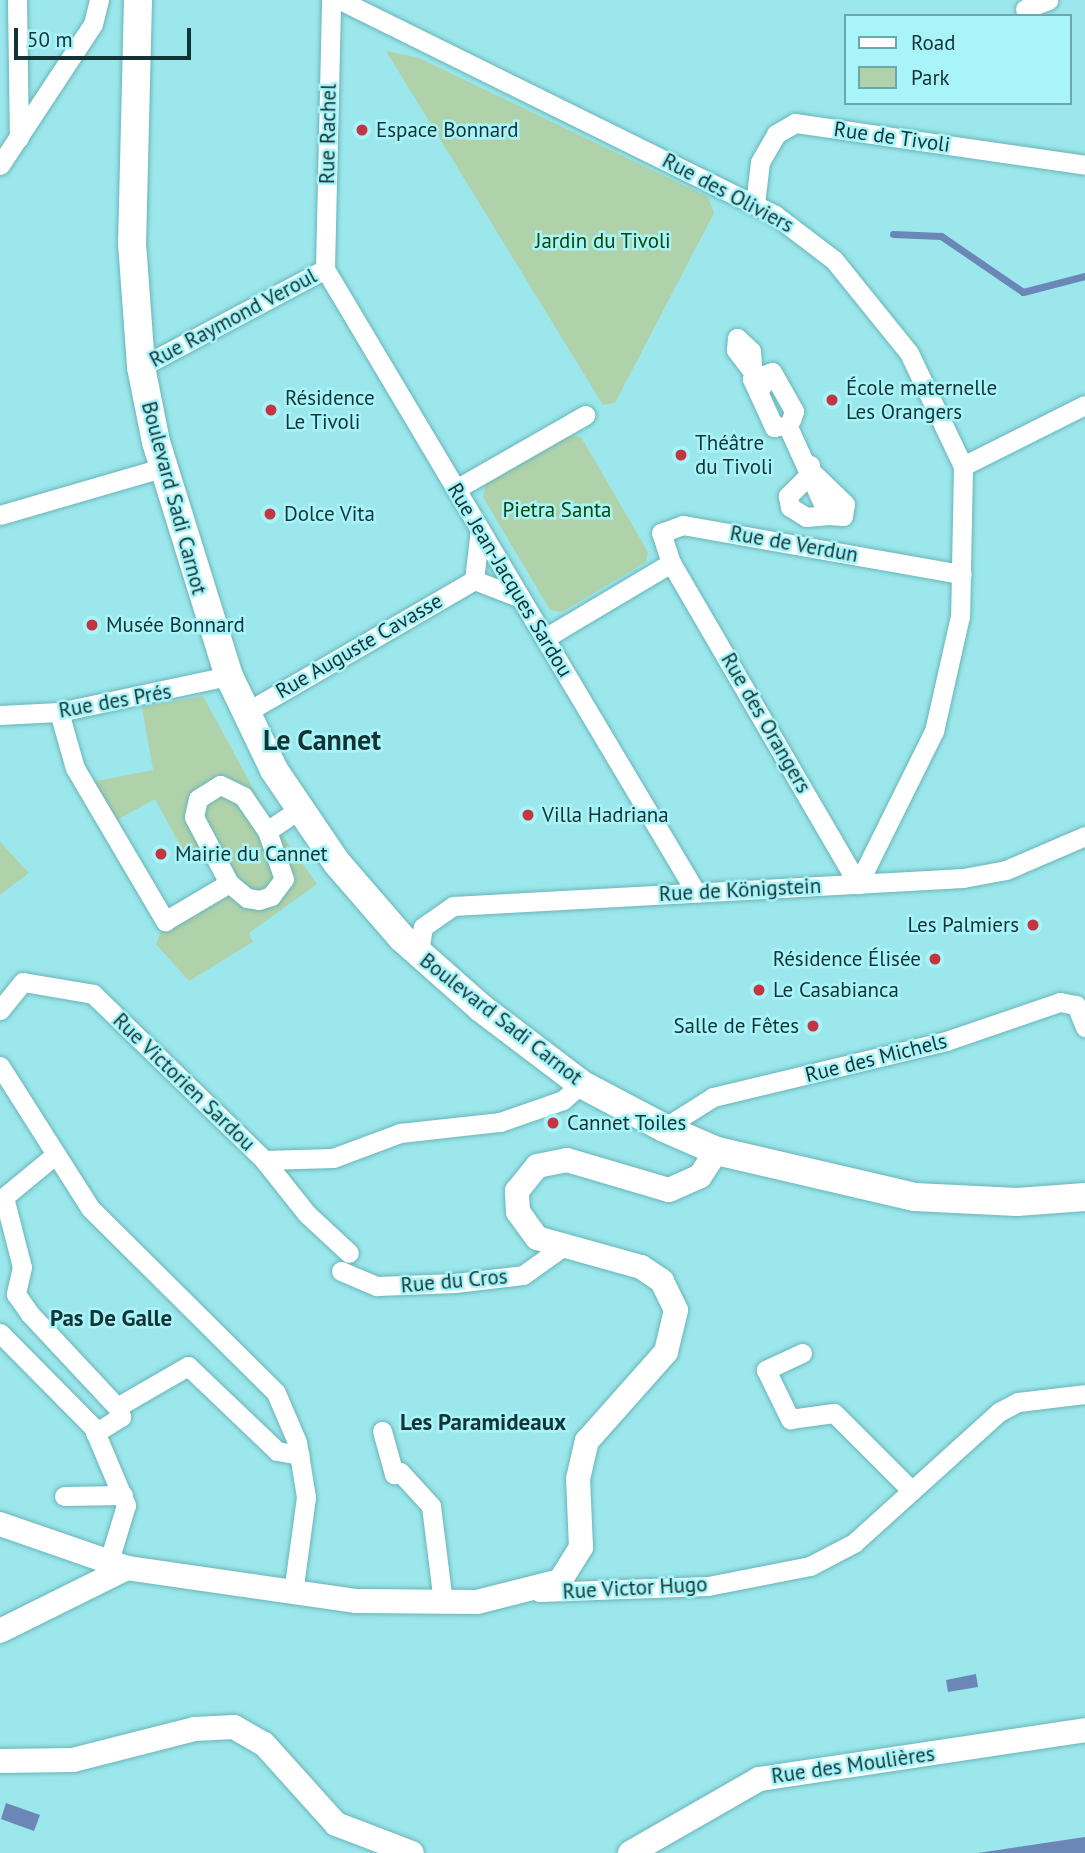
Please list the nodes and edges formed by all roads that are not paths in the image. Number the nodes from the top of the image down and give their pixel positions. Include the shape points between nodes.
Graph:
1 (17, 0) edge
2 (100, 0) edge
3 (138, 0) edge
4 (331, 0) edge
5 (340, 0) edge
6 (1048, 0) edge
7 (1025, 9) dead end
8 (19, 138) junction
9 (0, 165) edge
10 (1085, 165) edge
11 (755, 204) junction
12 (325, 269) junction
13 (141, 367) junction
14 (755, 371) dead end
15 (1085, 405) edge
16 (585, 415) dead end
17 (963, 466) junction
18 (162, 468) junction
19 (812, 470) junction
20 (456, 489) junction
21 (0, 514) edge
22 (480, 529) junction
23 (671, 563) junction
24 (962, 574) junction
25 (474, 580) junction
26 (521, 598) junction
27 (545, 638) junction
28 (229, 676) junction
29 (59, 712) junction
30 (245, 713) junction
31 (0, 715) edge
32 (298, 810) junction
33 (267, 831) junction
34 (1085, 836) edge
35 (229, 883) junction
36 (858, 884) junction
37 (695, 891) junction
38 (419, 954) junction
39 (1081, 997) edge
40 (0, 1010) edge
41 (1085, 1027) edge
42 (0, 1066) edge
43 (581, 1084) junction
44 (664, 1128) junction
45 (717, 1150) junction
46 (55, 1156) junction
47 (264, 1160) junction
48 (1085, 1197) edge
49 (561, 1248) junction
50 (8, 1300) edge
51 (4, 1344) edge
52 (802, 1353) dead end
53 (1085, 1394) edge
54 (117, 1408) junction
55 (383, 1431) dead end
56 (95, 1433) junction
57 (300, 1455) junction
58 (912, 1491) junction
59 (123, 1495) junction
60 (64, 1496) dead end
61 (0, 1524) edge
62 (118, 1565) junction
63 (533, 1592) junction
64 (293, 1593) junction
65 (443, 1603) junction
66 (0, 1631) edge
67 (1085, 1730) edge
68 (0, 1761) edge
69 (634, 1852) edge
70 (412, 1853) edge

1 - 8 street
2 - 8 street via 93,24
3 - 13 main road, Boulevard Sadi Carnot via 132,243
4 - 12 street, Rue Rachel
5 - 11 street, Rue des Oliviers
6 - 7 street
8 - 9 street
10 - 11 street, Rue de Tivoli via 795,123 776,134 760,162
11 - 17 street, Rue des Oliviers via 817,244 887,318 925,382
12 - 13 street, Rue Raymond Veroul
12 - 20 street, Rue Jean-Jacques Sardou
13 - 18 main road, Boulevard Sadi Carnot
14 - 19 street via 749,384 774,427 785,423
15 - 17 street
16 - 20 street
17 - 24 street, Rue des Oliviers
18 - 21 street
18 - 28 main road, Boulevard Sadi Carnot
19 - 19 street via 788,496 790,507 806,517 828,515
20 - 22 street, Rue Jean-Jacques Sardou
22 - 25 street
22 - 26 street, Rue Jean-Jacques Sardou
23 - 24 street, Rue de Verdun via 660,539 674,524
23 - 27 street
23 - 36 street, Rue des Orangers
24 - 36 street, Rue des Oliviers via 960,616 934,731 880,852
25 - 26 street
25 - 30 street, Rue Auguste Cavasse
26 - 27 street, Rue Jean-Jacques Sardou
27 - 37 street, Rue Jean-Jacques Sardou
28 - 29 street, Rue des Prés
28 - 30 main road, Boulevard Sadi Carnot
29 - 31 street, Rue des Prés
29 - 35 street via 75,768 165,921
30 - 32 main road, Boulevard Sadi Carnot
32 - 33 street
32 - 38 main road, Boulevard Sadi Carnot via 369,903
33 - 35 street via 285,867 279,889 271,896 247,898
33 - 35 street via 231,786 210,788 198,799 194,817
34 - 36 street, Rue de Königstein via 985,876
36 - 37 street, Rue de Königstein
37 - 38 street, Rue de Königstein via 453,906 423,927
38 - 43 main road, Boulevard Sadi Carnot
39 - 41 street
39 - 44 street, Rue des Michels via 946,1041 713,1097
40 - 47 street, Rue Victorien Sardou via 23,982 93,994
42 - 46 street
43 - 44 main road, Boulevard Sadi Carnot
43 - 47 street, Rue Victorien Sardou via 563,1100 500,1122 400,1133 333,1158
44 - 45 main road, Boulevard Sadi Carnot
45 - 48 main road, Boulevard Sadi Carnot via 915,1197 1017,1202
45 - 49 street via 700,1175 669,1190 635,1185 578,1161 537,1166 517,1191 518,1212 530,1232
46 - 50 street via 4,1197 22,1266
46 - 57 street via 90,1208 276,1393
47 - 49 street, Rue du Cros via 345,1262 377,1286 523,1275
49 - 63 street via 650,1272 671,1294 676,1326 666,1352 596,1423 578,1479 582,1538 577,1560 560,1581
50 - 54 street
51 - 56 street
52 - 58 street via 766,1370 790,1419 834,1413
53 - 58 street, Rue Victor Hugo via 1009,1405
54 - 56 street via 121,1417
54 - 57 street via 188,1366 278,1451
55 - 65 street via 394,1474 400,1472 431,1506
56 - 59 street
57 - 64 street via 306,1497
58 - 63 street, Rue Victor Hugo via 854,1543 810,1566 708,1586
59 - 60 street
59 - 62 street
61 - 62 street, Rue Victor Hugo
62 - 64 street, Rue Victor Hugo
62 - 66 street
63 - 65 street, Rue Victor Hugo
64 - 65 street, Rue Victor Hugo
67 - 69 street, Rue des Moulières via 759,1779
68 - 70 street via 73,1760 195,1729 234,1727 264,1744 336,1824

